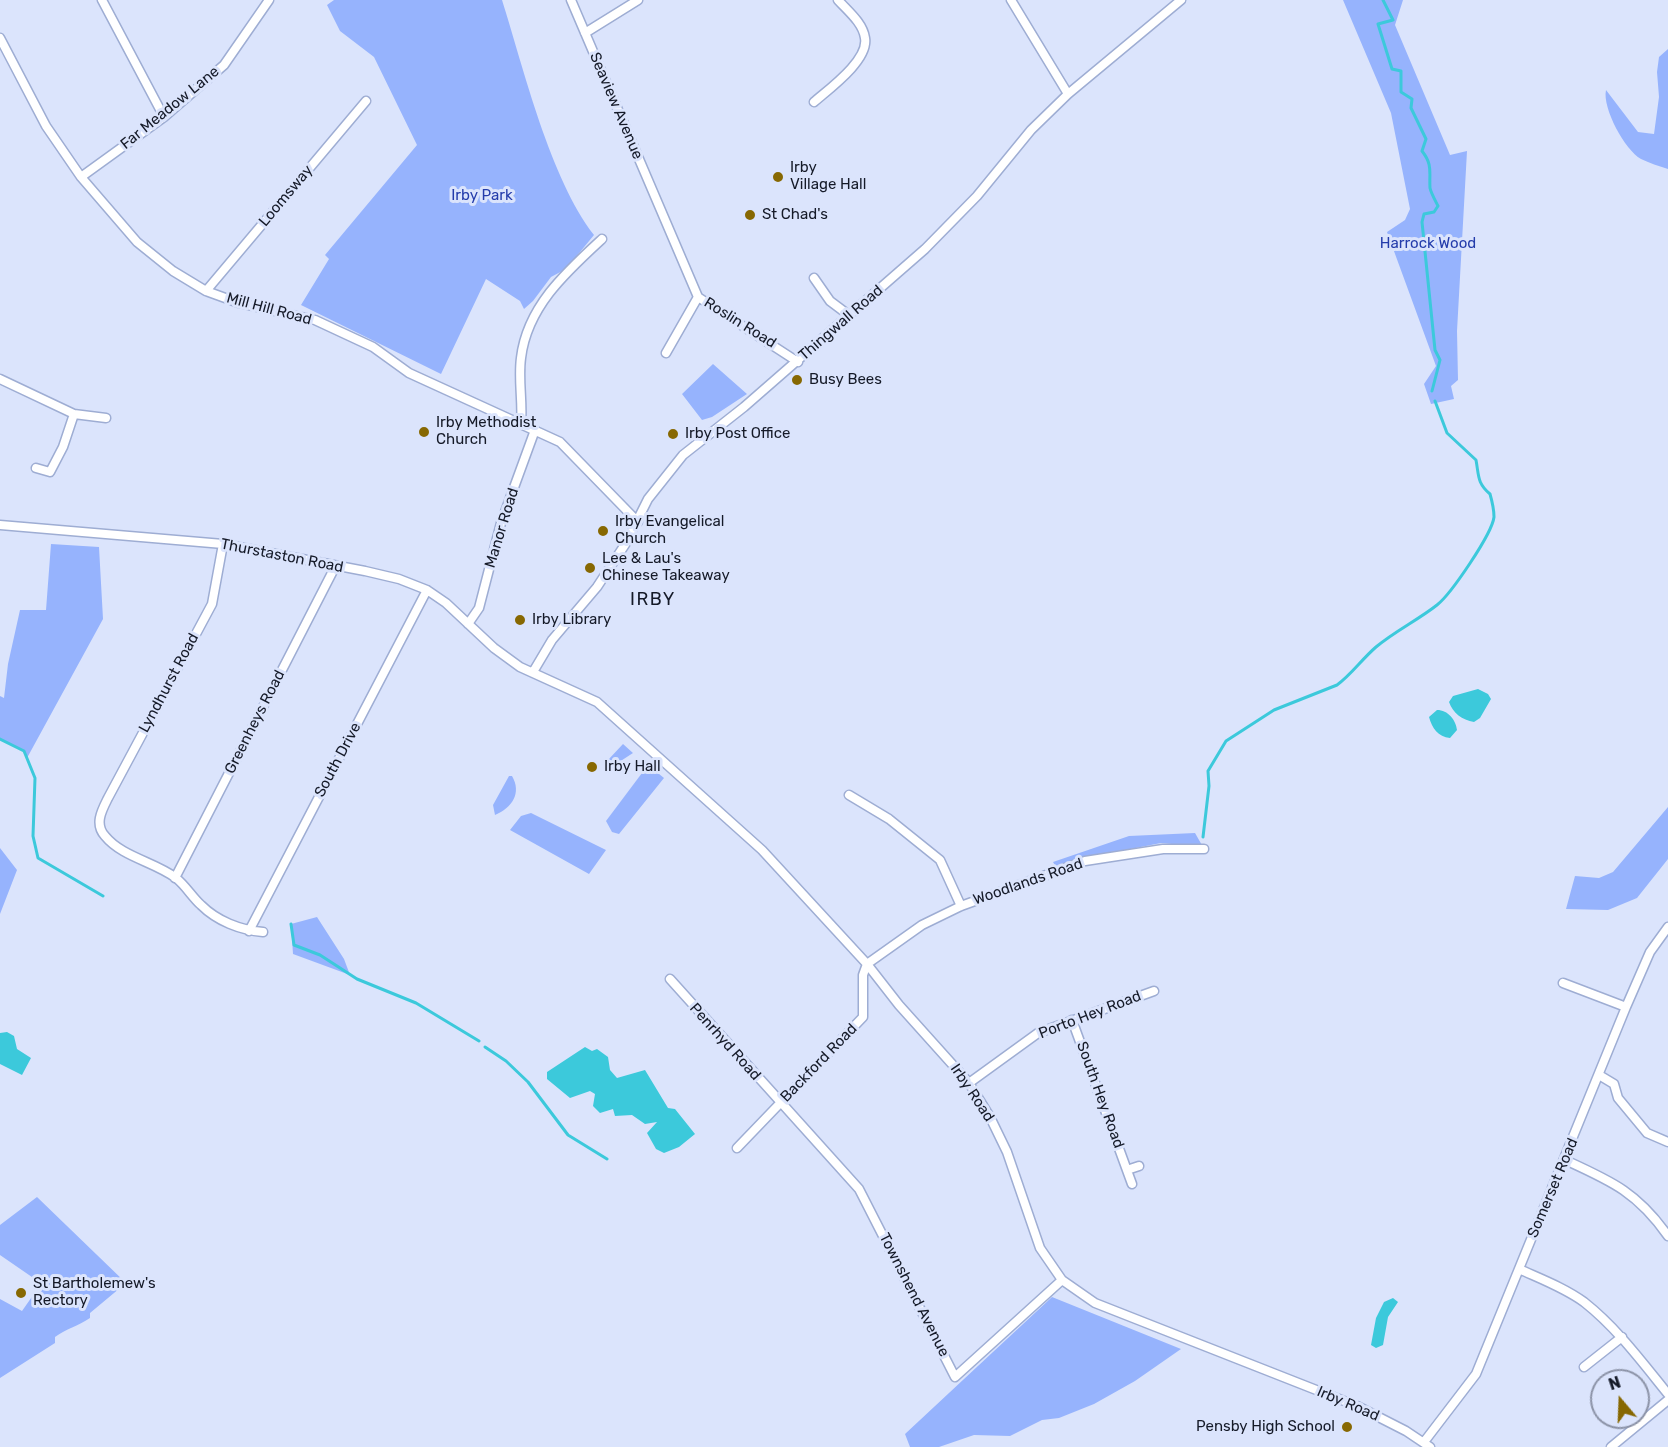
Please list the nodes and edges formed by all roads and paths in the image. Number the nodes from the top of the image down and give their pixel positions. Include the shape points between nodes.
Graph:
1 (102, 0) edge
2 (269, 0) edge
3 (571, 0) edge
4 (638, 0) edge
5 (838, 0) edge
6 (1011, 0) edge
7 (1181, 0) edge
8 (585, 33) junction
9 (0, 38) edge
10 (1068, 94) junction
11 (366, 101) dead end
12 (814, 102) dead end
13 (164, 117) junction
14 (81, 177) junction
15 (661, 213) joint
16 (602, 238) dead end
17 (814, 278) dead end
18 (206, 291) junction
19 (698, 297) junction
20 (850, 316) junction
21 (666, 353) dead end
22 (798, 362) junction
23 (0, 379) edge
24 (74, 414) junction
25 (106, 418) dead end
26 (521, 423) junction
27 (535, 430) junction
28 (36, 468) dead end
29 (638, 522) junction
30 (0, 525) edge
31 (223, 544) junction
32 (335, 567) junction
33 (427, 590) junction
34 (468, 624) junction
35 (533, 672) junction
36 (849, 795) dead end
37 (1204, 849) dead end
38 (176, 878) junction
39 (961, 906) junction
40 (1667, 930) edge
41 (249, 931) junction
42 (263, 932) dead end
43 (867, 964) junction
44 (670, 979) dead end
45 (1563, 983) dead end
46 (1154, 992) dead end
47 (1626, 1007) junction
48 (1072, 1020) junction
49 (1599, 1075) junction
50 (969, 1083) junction
51 (780, 1104) junction
52 (1668, 1142) edge
53 (736, 1148) dead end
54 (1565, 1161) junction
55 (1139, 1166) dead end
56 (1127, 1170) junction
57 (1132, 1184) dead end
58 (1668, 1236) edge
59 (1519, 1269) junction
60 (1062, 1280) junction
61 (1622, 1336) junction
62 (1584, 1367) dead end
63 (1668, 1394) edge
64 (1668, 1400) edge
65 (1427, 1445) edge
66 (1611, 1447) edge

1 - 13 street
2 - 13 street, Far Meadow Lane via 224,65
3 - 8 street, Seaview Avenue
4 - 8 street
5 - 12 street via 863,31 865,46 859,61
6 - 10 street
7 - 10 street, Thingwall Road
8 - 15 street, Seaview Avenue
9 - 14 street, Mill Hill Road via 46,126
10 - 20 street, Thingwall Road via 1031,130 978,196
11 - 18 street, Loomsway
13 - 14 street, Far Meadow Lane
14 - 18 street, Mill Hill Road via 137,242
15 - 19 street, Roslin Road
16 - 26 street via 540,303 533,316 520,361
17 - 20 street via 830,301
18 - 26 street, Mill Hill Road via 239,303 315,320 373,347 409,373
19 - 21 street
19 - 22 street, Roslin Road
20 - 22 street, Thingwall Road
22 - 29 street, Thingwall Road via 683,455 648,499
23 - 24 street
24 - 25 street
24 - 28 street via 50,472
26 - 27 street, Mill Hill Road
27 - 29 street, Mill Hill Road via 560,442
27 - 34 street, Manor Road via 501,523 479,608
29 - 35 street, Thingwall Road via 597,587 552,640
30 - 31 street, Thurstaston Road
31 - 32 street, Thurstaston Road
31 - 38 street, Lyndhurst Road via 212,604 99,817 104,836 115,845
32 - 33 street, Thurstaston Road via 399,579
32 - 38 street, Greenheys Road
33 - 34 street, Thurstaston Road
33 - 41 street, South Drive
34 - 35 street, Thurstaston Road via 494,648
35 - 43 street, Irby Road via 597,702 636,736 762,850
36 - 39 street via 889,819 940,860
37 - 39 street, Woodlands Road via 1163,849 1085,861
38 - 41 street via 202,907
39 - 43 street, Woodlands Road via 922,925
40 - 47 street, Somerset Road via 1650,952
41 - 42 street
43 - 50 street, Irby Road
43 - 51 street, Backford Road via 862,1017
44 - 51 street, Penrhyd Road
45 - 47 street
46 - 48 street, Porto Hey Road
47 - 49 street, Somerset Road
48 - 50 street, Porto Hey Road via 1038,1033
48 - 56 street, South Hey Road
49 - 52 street via 1614,1084 1618,1098 1647,1133
49 - 54 street, Somerset Road
50 - 60 street, Irby Road via 1007,1152 1040,1248
51 - 53 street, Backford Road
51 - 60 street, Townshend Avenue via 859,1189 956,1377
54 - 58 street via 1618,1184
54 - 59 street, Somerset Road
55 - 56 street
56 - 57 street, South Hey Road
59 - 61 street via 1585,1303
59 - 65 street, Somerset Road via 1476,1374
60 - 65 street, Irby Road via 1095,1303 1357,1406
61 - 62 street
61 - 63 street
64 - 66 street

